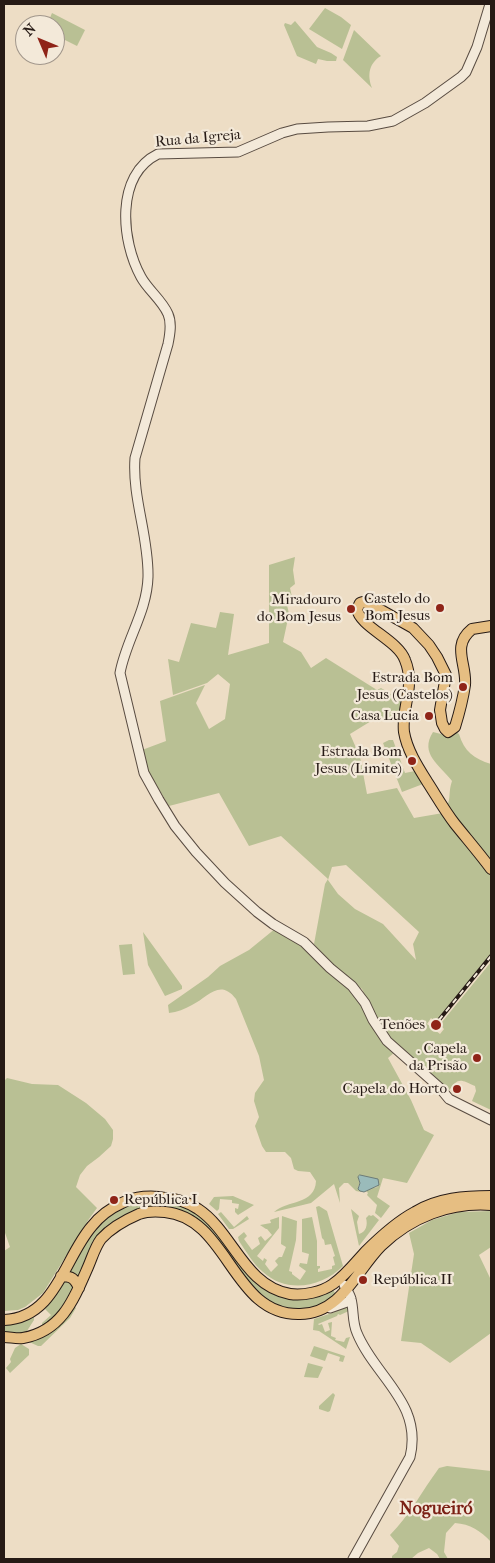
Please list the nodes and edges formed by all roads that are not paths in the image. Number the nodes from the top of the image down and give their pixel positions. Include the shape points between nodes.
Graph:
1 (490, 4) edge
2 (491, 626) edge
3 (491, 869) edge
4 (491, 1120) edge
5 (491, 1196) edge
6 (491, 1205) edge
7 (61, 1276) junction
8 (336, 1282) junction
9 (79, 1288) junction
10 (347, 1299) junction
11 (4, 1320) edge
12 (4, 1337) edge
13 (353, 1559) edge

1 - 4 street, Rua da Igreja via 478,47 461,78 410,112 386,123 368,126 282,133 238,152 158,154 147,159 138,170 126,205 132,255 141,277 168,314 171,324 134,458 148,577 143,605 122,658 120,674 144,773 185,840 225,883 273,924 304,942 352,986 387,1041 450,1099
2 - 3 main road via 477,627 461,642 465,687 455,728 448,732 440,710 446,674 429,645 413,628 372,605 363,602 356,609 361,618 405,658 410,685 404,726 410,752 455,824
5 - 8 main road via 454,1198 417,1210 394,1225
6 - 10 main road via 472,1204 440,1210 407,1226 370,1258
7 - 8 main road via 86,1233 102,1216 128,1200 160,1196 184,1201 199,1209 254,1275 276,1290 298,1294 318,1291
7 - 9 main road via 73,1278
7 - 11 main road via 40,1307 25,1316
8 - 10 street via 335,1290
9 - 10 main road via 97,1247 117,1225 142,1213 164,1212 180,1215 199,1226 246,1287 262,1302 277,1310 301,1314
9 - 12 main road via 67,1311 54,1324 22,1338
10 - 13 street via 356,1332 402,1401 412,1433 410,1457

